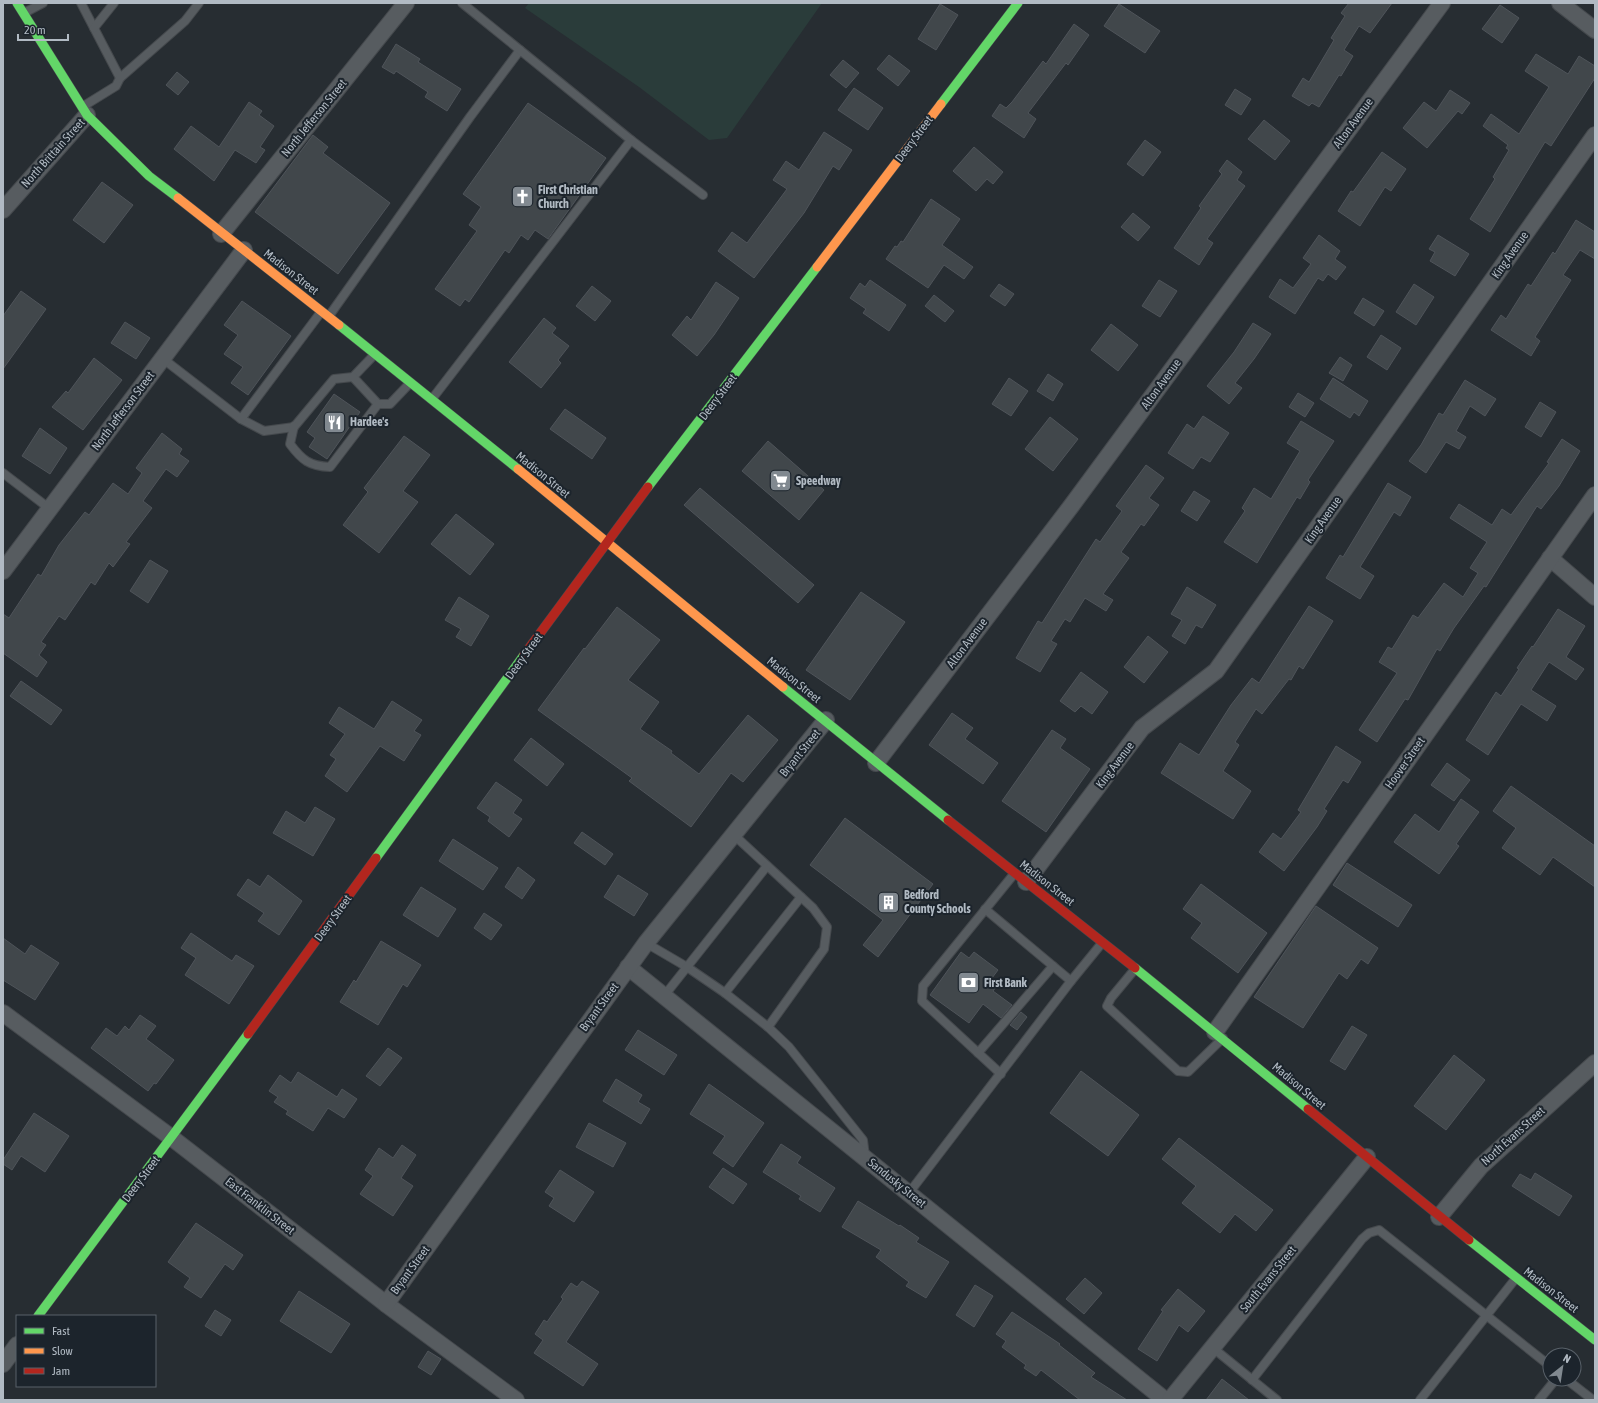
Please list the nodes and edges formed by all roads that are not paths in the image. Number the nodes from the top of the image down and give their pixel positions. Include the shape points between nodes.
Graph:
1 (16, 3) edge
2 (43, 3) edge
3 (81, 3) edge
4 (114, 3) edge
5 (199, 3) edge
6 (406, 3) edge
7 (462, 3) edge
8 (1018, 3) edge
9 (1442, 3) edge
10 (1560, 3) edge
11 (23, 13) junction
12 (94, 28) junction
13 (1595, 30) edge
14 (520, 50) junction
15 (120, 78) junction
16 (84, 111) junction
17 (1595, 136) edge
18 (631, 140) junction
19 (703, 195) dead end
20 (3, 210) edge
21 (221, 234) junction
22 (244, 250) junction
23 (325, 314) junction
24 (375, 354) junction
25 (162, 358) junction
26 (353, 377) junction
27 (411, 382) junction
28 (432, 399) junction
29 (378, 404) junction
30 (241, 419) junction
31 (294, 426) junction
32 (3, 473) edge
33 (1595, 495) edge
34 (50, 509) junction
35 (606, 543) junction
36 (1550, 558) junction
37 (3, 572) edge
38 (1595, 597) edge
39 (826, 720) junction
40 (876, 762) junction
41 (734, 835) junction
42 (767, 866) junction
43 (1020, 877) junction
44 (801, 897) junction
45 (985, 909) junction
46 (646, 943) junction
47 (1103, 943) junction
48 (1053, 966) junction
49 (628, 967) junction
50 (687, 967) junction
51 (1135, 968) junction
52 (1071, 981) junction
53 (725, 993) junction
54 (664, 996) junction
55 (3, 1013) edge
56 (768, 1027) junction
57 (1219, 1035) junction
58 (978, 1053) junction
59 (1595, 1063) edge
60 (1002, 1074) junction
61 (172, 1138) junction
62 (1366, 1157) junction
63 (866, 1158) junction
64 (909, 1193) junction
65 (1439, 1217) junction
66 (1516, 1278) junction
67 (386, 1304) junction
68 (39, 1315) edge
69 (1486, 1315) junction
70 (1595, 1340) edge
71 (16, 1346) edge
72 (1213, 1348) junction
73 (1542, 1360) edge
74 (3, 1364) edge
75 (1252, 1380) junction
76 (1550, 1387) edge
77 (1576, 1387) edge
78 (516, 1400) edge
79 (1165, 1400) edge
80 (1170, 1400) edge
81 (1277, 1400) edge
82 (1420, 1400) edge
83 (1539, 1400) edge
84 (1593, 1400) edge

1 - 11 main road, Madison Street
2 - 11 lane
3 - 12 lane
4 - 12 lane
5 - 15 lane via 185,21
6 - 21 street, North Jefferson Street
7 - 14 lane
8 - 35 main road, Deery Street
9 - 40 street, Alton Avenue via 1072,505
10 - 13 street
11 - 16 main road, Madison Street
12 - 15 lane
14 - 18 lane
14 - 23 lane
15 - 16 lane via 116,86
16 - 20 street, North Brittain Street
16 - 21 main road, Madison Street via 149,176
17 - 43 street, King Avenue via 1216,671 1142,728
18 - 19 lane
18 - 28 lane
21 - 22 main road, Madison Street
22 - 23 main road, Madison Street
22 - 25 street, North Jefferson Street
23 - 24 main road, Madison Street
23 - 30 lane
24 - 26 lane
24 - 27 main road, Madison Street
25 - 30 lane
25 - 34 street, North Jefferson Street
26 - 29 lane
26 - 31 lane via 334,379
27 - 28 main road, Madison Street
27 - 29 lane via 390,404
28 - 35 main road, Madison Street
29 - 31 lane via 330,467 315,466 300,457 290,444
30 - 31 lane via 264,431
32 - 34 lane
33 - 36 street, Hoover Street
34 - 37 street, North Jefferson Street
35 - 39 main road, Madison Street
35 - 61 main road, Deery Street
36 - 38 street
36 - 57 street, Hoover Street
39 - 40 main road, Madison Street
39 - 41 street, Bryant Street
40 - 43 main road, Madison Street
41 - 42 lane
41 - 46 street, Bryant Street
42 - 44 lane
42 - 50 lane
43 - 45 lane
43 - 47 main road, Madison Street
44 - 53 lane
44 - 56 lane via 827,927 824,949
45 - 48 lane
45 - 58 lane via 923,986 922,1001
46 - 49 street, Bryant Street
46 - 50 lane
47 - 51 main road, Madison Street
47 - 52 lane
48 - 52 lane
48 - 58 lane
49 - 54 street, Sandusky Street
49 - 67 street, Bryant Street
50 - 53 lane
50 - 54 lane
51 - 57 main road, Madison Street
51 - 57 lane via 1107,1006 1178,1071 1188,1072
52 - 60 lane
53 - 56 lane
54 - 63 street, Sandusky Street
55 - 61 street, East Franklin Street
56 - 63 lane via 790,1047 863,1140
57 - 62 main road, Madison Street
58 - 60 lane
59 - 65 street, North Evans Street via 1481,1166
60 - 64 lane
61 - 67 street, East Franklin Street
61 - 68 main road, Deery Street
62 - 65 main road, Madison Street
62 - 72 street, South Evans Street
63 - 64 street, Sandusky Street
64 - 79 street, Sandusky Street
65 - 66 main road, Madison Street
66 - 69 lane
66 - 70 main road, Madison Street
67 - 78 street, East Franklin Street
69 - 73 lane
69 - 75 lane via 1379,1230 1369,1233 1362,1239
69 - 82 lane
71 - 74 street
72 - 75 lane
72 - 80 street, South Evans Street
75 - 81 lane
76 - 83 lane
77 - 84 lane

